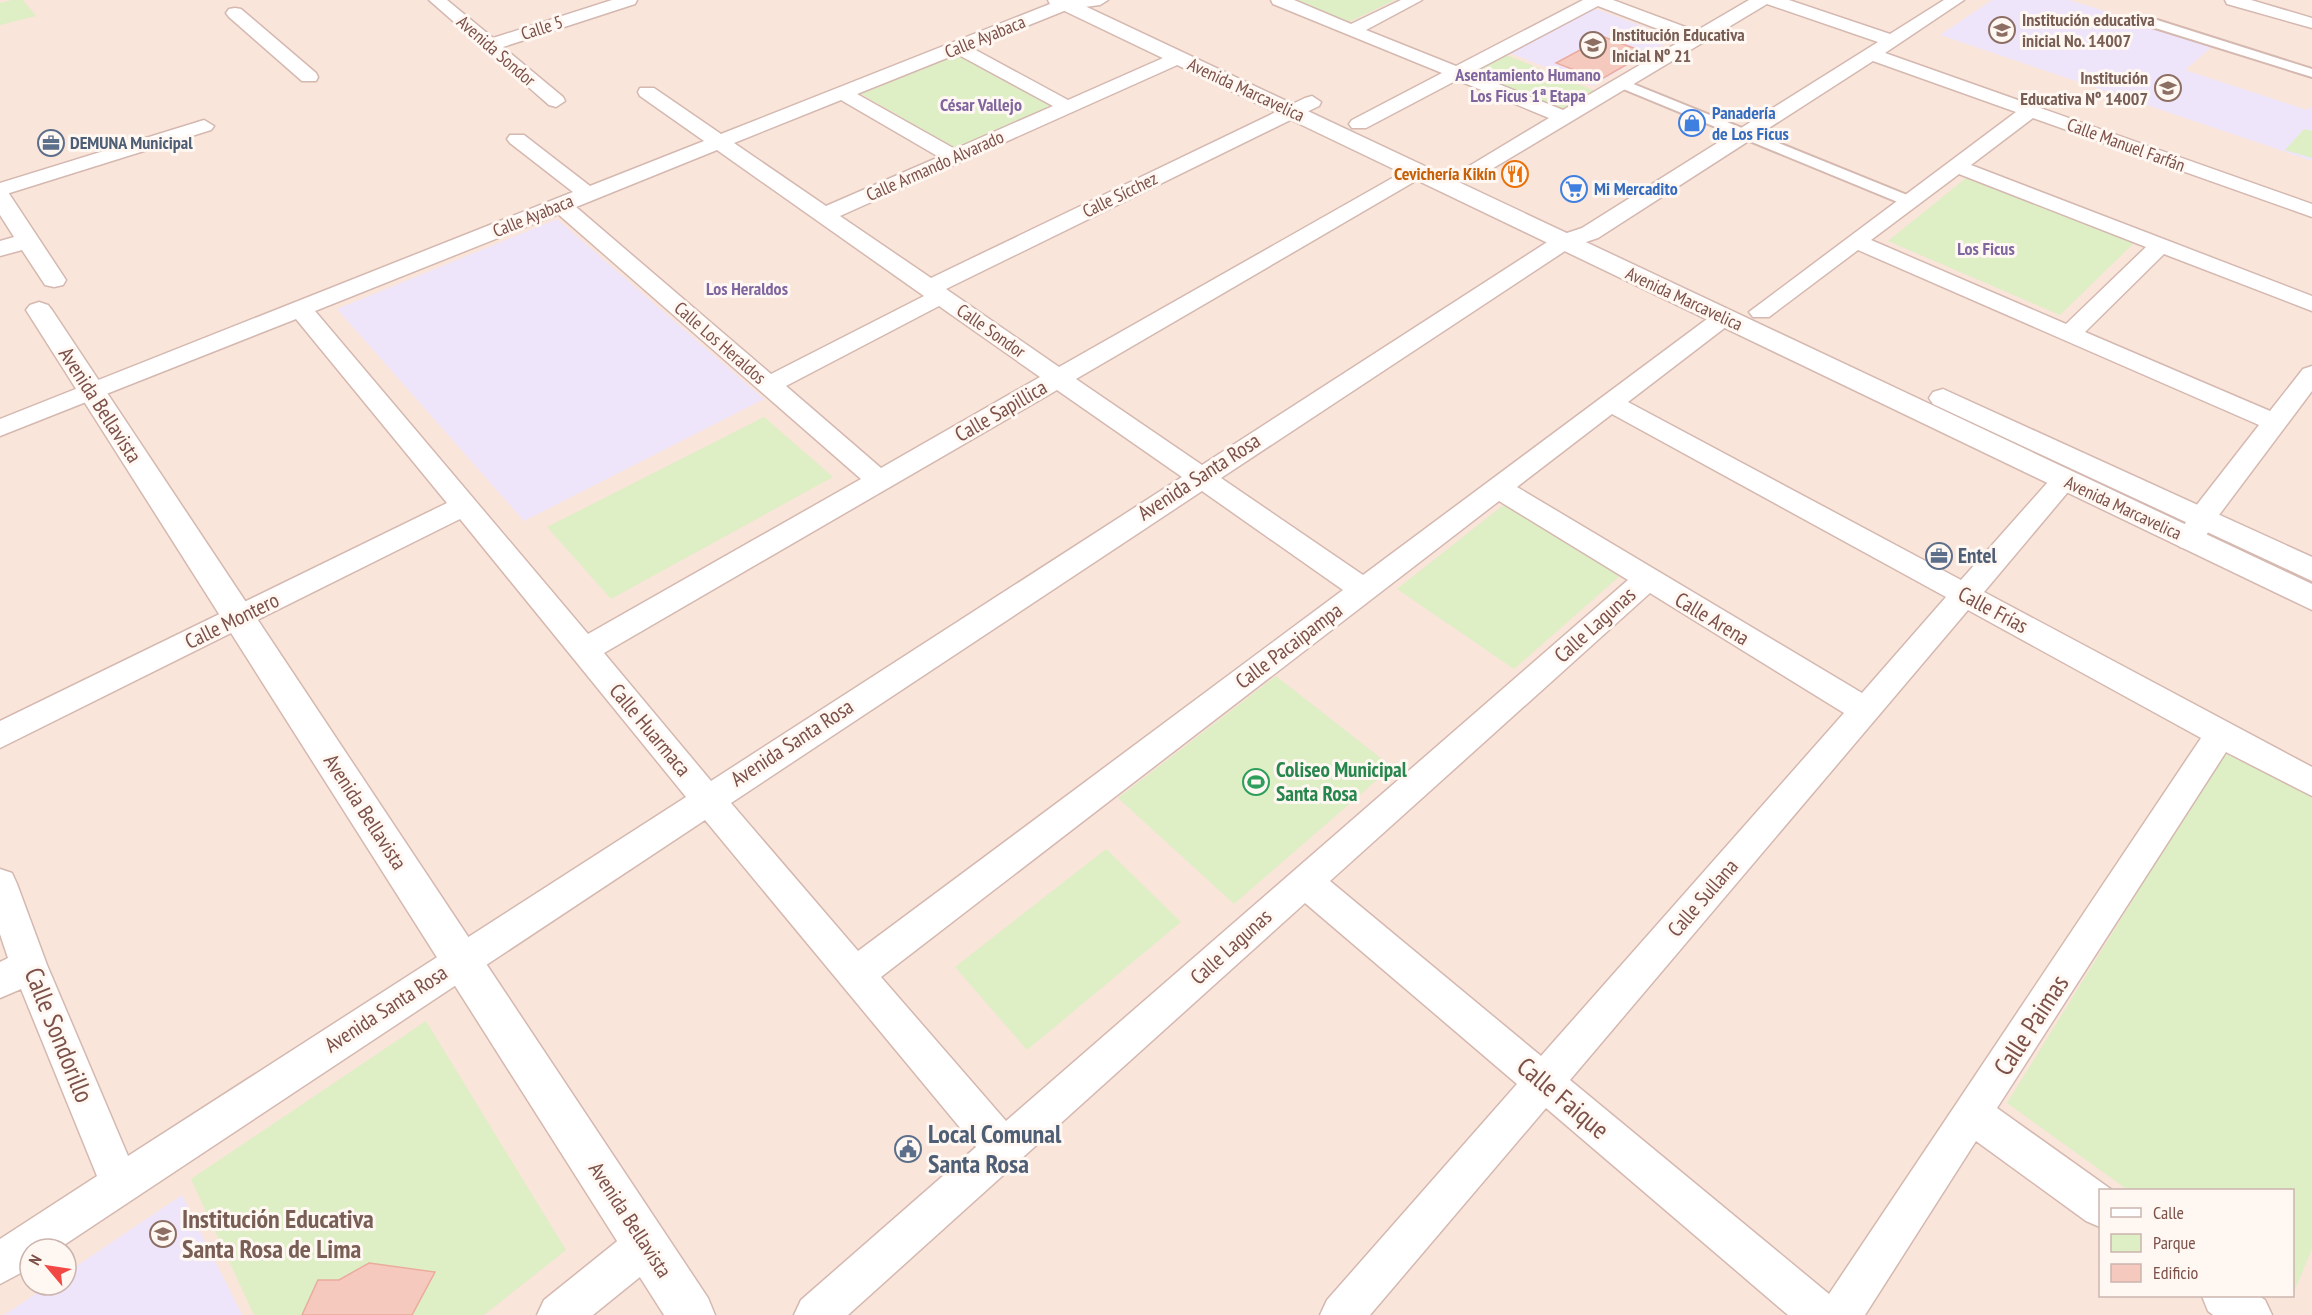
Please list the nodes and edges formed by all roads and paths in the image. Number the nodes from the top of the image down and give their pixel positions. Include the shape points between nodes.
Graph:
1 (437, 0) edge
2 (629, 0) edge
3 (1098, 0) edge
4 (1279, 0) edge
5 (1414, 0) edge
6 (1597, 0) edge
7 (1761, 0) edge
8 (1773, 0) edge
9 (1956, 0) edge
10 (2233, 0) edge
11 (2300, 0) edge
12 (1062, 2) edge
13 (235, 13) dead end
14 (2284, 15) junction
15 (2312, 23) edge
16 (2157, 24) dead end
17 (1352, 30) junction
18 (1698, 38) junction
19 (1892, 41) junction
20 (490, 45) junction
21 (958, 47) junction
22 (1872, 54) junction
23 (1178, 58) junction
24 (1454, 72) junction
25 (2312, 73) edge
26 (309, 77) dead end
27 (1621, 84) junction
28 (647, 92) dead end
29 (843, 93) junction
30 (556, 101) dead end
31 (1068, 107) junction
32 (1302, 107) junction
33 (2030, 111) junction
34 (1563, 117) junction
35 (1359, 124) junction
36 (204, 126) dead end
37 (1746, 135) junction
38 (517, 139) dead end
39 (719, 142) junction
40 (954, 158) junction
41 (1959, 167) junction
42 (1417, 172) junction
43 (1468, 175) junction
44 (0, 190) edge
45 (588, 194) junction
46 (0, 197) edge
47 (1911, 202) junction
48 (561, 205) junction
49 (2312, 212) edge
50 (824, 215) junction
51 (1590, 233) junction
52 (28, 240) junction
53 (1563, 242) junction
54 (1857, 242) junction
55 (2161, 245) junction
56 (0, 249) edge
57 (935, 292) junction
58 (2312, 304) edge
59 (300, 308) junction
60 (1761, 312) junction
61 (1723, 318) junction
62 (2069, 334) junction
63 (2312, 374) edge
64 (1059, 378) junction
65 (769, 385) junction
66 (91, 392) junction
67 (1611, 403) junction
68 (2276, 423) junction
69 (0, 428) edge
70 (1200, 476) junction
71 (2064, 480) junction
72 (880, 481) junction
73 (1498, 488) junction
74 (464, 506) junction
75 (2196, 529) junction
76 (2312, 570) edge
77 (1647, 580) junction
78 (1363, 590) junction
79 (1965, 594) junction
80 (2312, 598) edge
81 (239, 617) junction
82 (585, 650) junction
83 (1865, 710) junction
84 (2221, 733) junction
85 (0, 735) edge
86 (2312, 783) edge
87 (707, 799) junction
88 (1305, 882) junction
89 (0, 884) edge
90 (461, 960) junction
91 (15, 973) edge
92 (856, 974) junction
93 (1543, 1082) junction
94 (1972, 1114) junction
95 (1004, 1149) junction
96 (120, 1184) junction
97 (2099, 1206) edge
98 (646, 1245) junction
99 (0, 1263) edge
100 (2224, 1297) edge
101 (559, 1315) edge
102 (691, 1315) edge
103 (816, 1315) edge
104 (1342, 1315) edge
105 (1821, 1315) edge
106 (1840, 1315) edge
107 (2250, 1315) edge

1 - 20 street, Avenida Sondor
2 - 20 street, Calle 5
3 - 12 street, Calle Ayabaca
3 - 32 street, Avenida Marcavelica
4 - 17 street
5 - 17 street
6 - 18 street
6 - 24 street
7 - 18 street
8 - 19 street
9 - 19 street, Avenida Santa Rosa
10 - 14 street
11 - 14 street
12 - 21 street, Calle Ayabaca
12 - 23 street, Avenida Marcavelica
13 - 26 street
14 - 15 street
16 - 25 street
17 - 24 street
18 - 27 street
19 - 22 street, Avenida Santa Rosa
20 - 30 street, Avenida Sondor
21 - 29 street, Calle Ayabaca
21 - 31 street
22 - 33 street, Calle Manuel Farfán
22 - 37 street, Avenida Santa Rosa
23 - 31 street, Calle Armando Alvarado
23 - 32 street, Avenida Marcavelica
24 - 34 street
24 - 35 street
27 - 34 street
27 - 37 street
28 - 39 street, Calle Sondor
29 - 39 street, Calle Ayabaca
29 - 40 street
31 - 40 street, Calle Armando Alvarado
32 - 35 street, Avenida Marcavelica
32 - 42 street, Avenida Marcavelica
32 - 57 street, Calle Sícchez
33 - 41 street
33 - 49 street, Calle Manuel Farfán
34 - 43 street
35 - 43 street, Avenida Marcavelica
36 - 44 street
37 - 47 street
37 - 51 street, Avenida Santa Rosa
38 - 45 street
39 - 45 street, Calle Ayabaca
39 - 50 street, Calle Sondor
40 - 50 street, Calle Armando Alvarado
41 - 47 street
41 - 55 street
42 - 53 street, Avenida Marcavelica
42 - 64 street, Calle Sapillica
43 - 51 street, Avenida Marcavelica
45 - 48 street, Calle Ayabaca
46 - 52 street, Avenida Bellavista
47 - 54 street
48 - 59 street, Calle Ayabaca
48 - 65 street, Calle Los Heraldos
50 - 57 street, Calle Sondor
51 - 53 street, Avenida Santa Rosa
51 - 60 street, Avenida Marcavelica
52 - 56 street
52 - 66 street, Avenida Bellavista via 47,295
53 - 61 street, Avenida Marcavelica
53 - 70 street, Avenida Santa Rosa
54 - 60 street
54 - 62 street
55 - 58 street
55 - 62 street
57 - 64 street, Calle Sondor
57 - 65 street, Calle Sícchez
59 - 66 street, Calle Ayabaca
59 - 74 street, Calle Huarmaca
60 - 75 street, Avenida Marcavelica
61 - 67 street, Calle Pacaipampa
61 - 71 street, Avenida Marcavelica
62 - 68 street
63 - 68 street
64 - 70 street, Calle Sondor
64 - 72 street, Calle Sapillica
65 - 72 street, Calle Los Heraldos
66 - 69 street, Calle Ayabaca
66 - 81 street, Avenida Bellavista
67 - 73 street, Calle Pacaipampa
67 - 79 street, Calle Frías
68 - 75 street
70 - 78 street, Calle Sondor
70 - 87 street, Avenida Santa Rosa
71 - 75 street, Avenida Marcavelica
71 - 79 street, Calle Sullana
72 - 82 street, Calle Sapillica
73 - 77 street, Calle Arena
73 - 78 street, Calle Pacaipampa
74 - 81 street, Calle Montero
74 - 82 street, Calle Huarmaca
75 - 76 street, Avenida Marcavelica
75 - 80 street, Avenida Marcavelica
77 - 83 street, Calle Arena
77 - 88 street, Calle Lagunas
78 - 92 street, Calle Pacaipampa
79 - 83 street, Calle Sullana
79 - 84 street, Calle Frías
81 - 85 street, Calle Montero
81 - 90 street, Avenida Bellavista
82 - 87 street, Calle Huarmaca
83 - 93 street, Calle Sullana
84 - 86 street, Calle Frías
84 - 94 street, Calle Paimas
87 - 90 street, Avenida Santa Rosa
87 - 92 street, Calle Huarmaca
88 - 93 street, Calle Faique
88 - 95 street, Calle Lagunas
89 - 91 street, Calle Sondorillo
90 - 96 street, Avenida Santa Rosa
90 - 98 street, Avenida Bellavista
91 - 96 street, Calle Sondorillo
92 - 95 street, Calle Huarmaca
93 - 104 street, Calle Sullana
93 - 105 street, Calle Faique
94 - 97 street
94 - 106 street, Calle Paimas
95 - 103 street, Calle Lagunas
96 - 99 street, Avenida Santa Rosa
98 - 101 street
98 - 102 street, Avenida Bellavista
100 - 107 street

